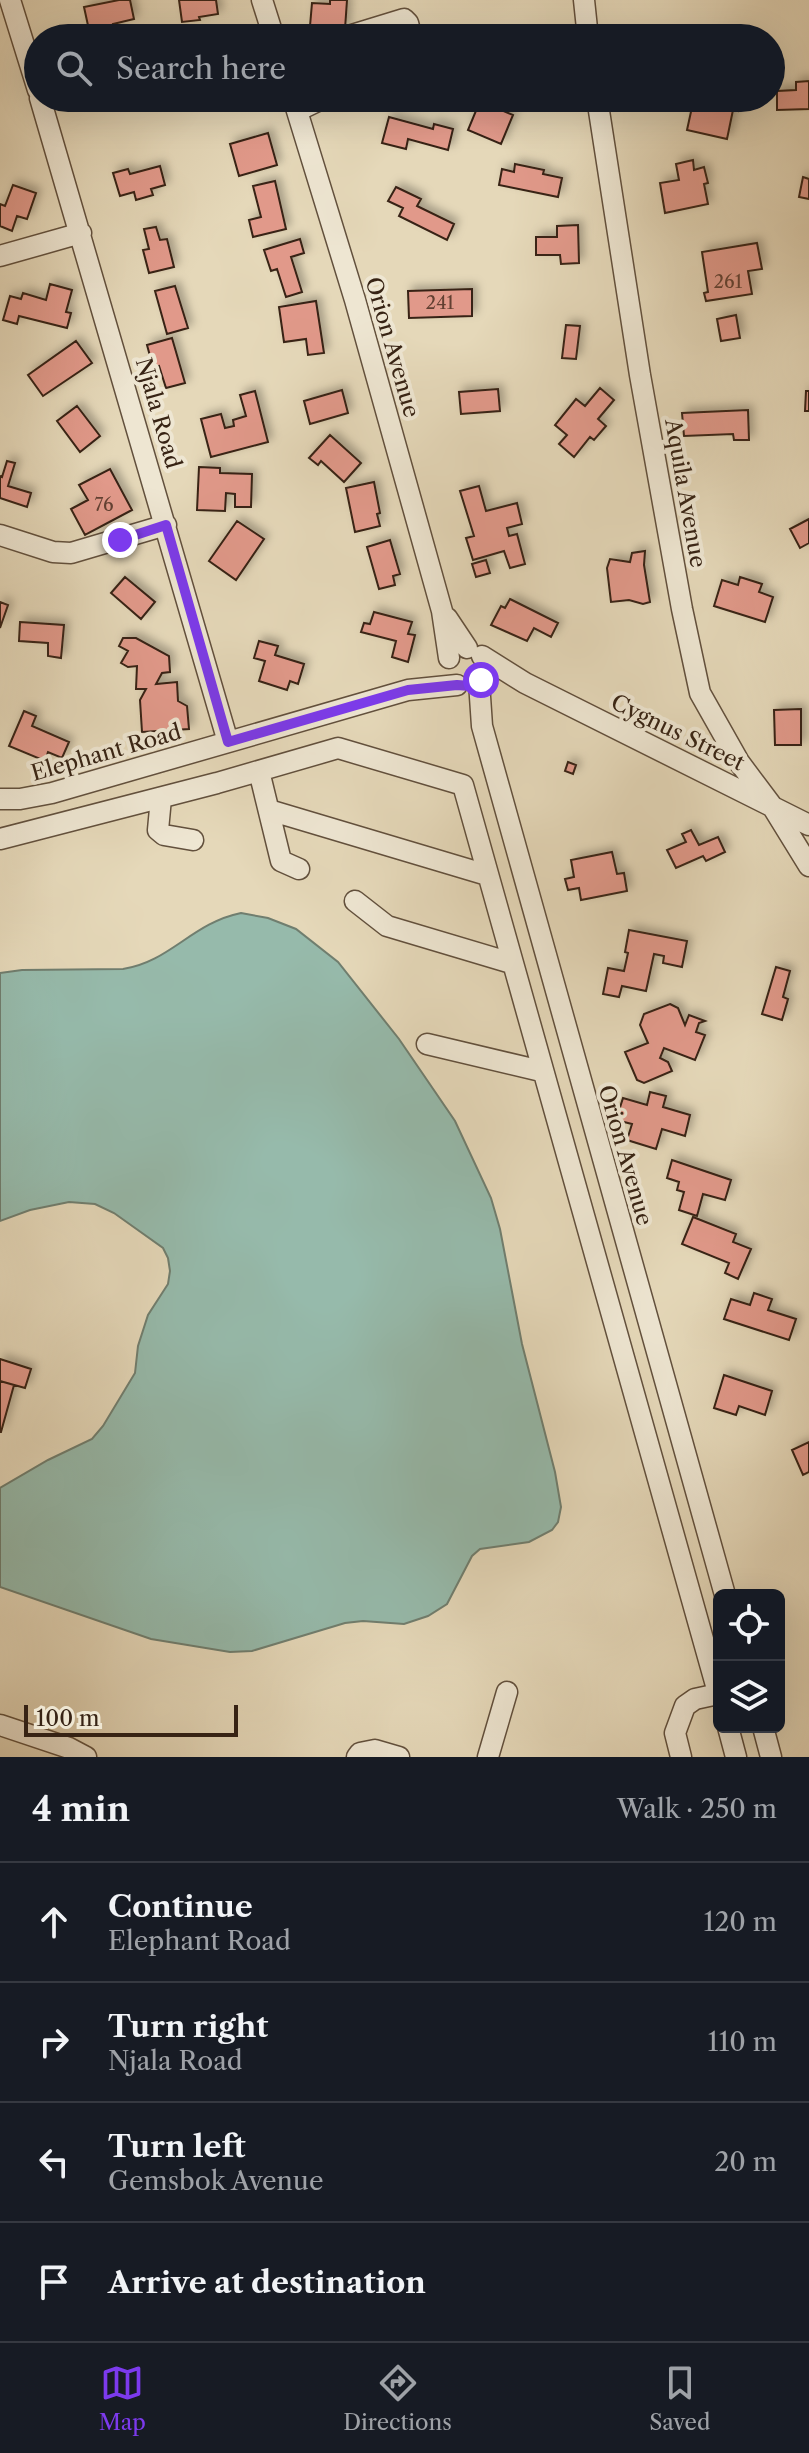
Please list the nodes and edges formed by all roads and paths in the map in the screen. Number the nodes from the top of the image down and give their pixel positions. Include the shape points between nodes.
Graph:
1 (10, 0) edge
2 (262, 0) edge
3 (584, 0) edge
4 (270, 24) edge
5 (388, 24) edge
6 (408, 24) edge
7 (587, 24) edge
8 (24, 45) edge
9 (44, 112) edge
10 (297, 112) edge
11 (599, 112) edge
12 (81, 233) junction
13 (0, 256) edge
14 (166, 525) junction
15 (0, 535) edge
16 (461, 656) junction
17 (470, 683) junction
18 (525, 683) junction
19 (408, 690) junction
20 (228, 742) junction
21 (259, 771) junction
22 (161, 798) junction
23 (0, 799) edge
24 (772, 806) junction
25 (269, 810) junction
26 (809, 825) edge
27 (0, 839) edge
28 (193, 840) dead end
29 (809, 866) edge
30 (299, 869) dead end
31 (487, 875) junction
32 (355, 901) dead end
33 (511, 963) junction
34 (427, 1044) dead end
35 (541, 1071) junction
36 (723, 1589) edge
37 (713, 1674) edge
38 (507, 1692) dead end
39 (713, 1696) edge
40 (0, 1725) edge
41 (730, 1733) edge
42 (765, 1733) edge
43 (86, 1757) edge
44 (357, 1757) edge
45 (399, 1757) edge
46 (488, 1757) edge
47 (681, 1757) edge
48 (736, 1757) edge
49 (771, 1757) edge

1 - 8 street
2 - 4 street
3 - 7 street
5 - 6 street via 404,19
9 - 12 street, Njala Road
10 - 16 street, Orion Avenue via 442,611
11 - 24 street, Aquila Avenue via 694,672 711,717
12 - 13 street
12 - 14 street, Njala Road
14 - 15 street via 71,553
14 - 20 street, Njala Road
16 - 17 street, Orion Avenue via 448,676
16 - 17 street via 486,667
16 - 18 street, Cygnus Street
16 - 19 street, Elephant Road
17 - 18 street, Cygnus Street via 505,677
17 - 19 street, Elephant Road
17 - 36 street, Orion Avenue
18 - 24 street, Cygnus Street
19 - 20 street, Elephant Road
20 - 23 street, Elephant Road via 52,793
21 - 22 street
21 - 25 street
21 - 31 street via 338,748 463,785
22 - 27 street
22 - 28 street via 158,830
24 - 26 street, Cygnus Street
24 - 29 street, Aquila Avenue
25 - 30 street via 281,861
25 - 31 street
31 - 33 street
32 - 33 street via 387,926
33 - 35 street
34 - 35 street
35 - 37 street
38 - 46 street
39 - 47 street via 685,1706 675,1733
40 - 43 street
41 - 48 street
42 - 49 street
44 - 45 street via 364,1750

